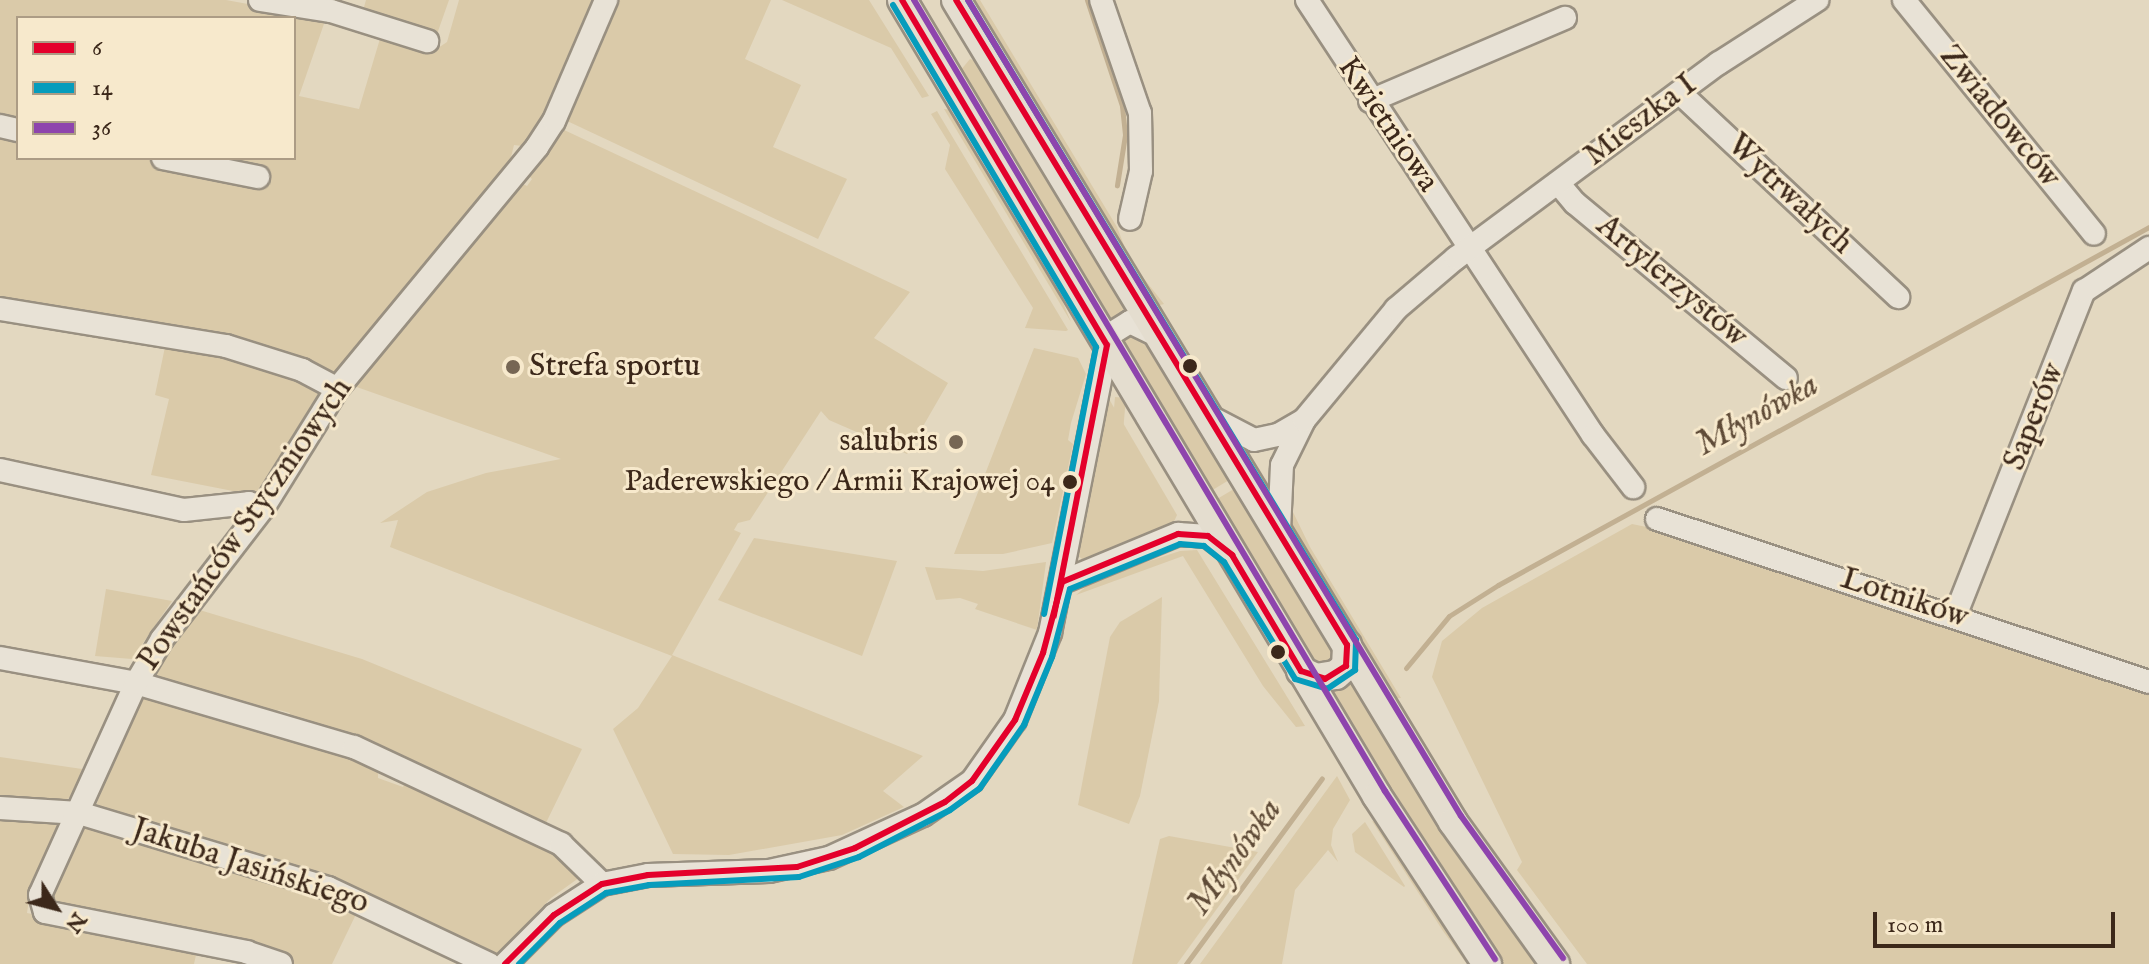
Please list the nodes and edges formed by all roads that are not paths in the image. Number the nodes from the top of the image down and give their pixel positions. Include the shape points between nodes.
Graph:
1 (260, 0) edge
2 (606, 0) edge
3 (902, 0) edge
4 (956, 0) edge
5 (1101, 0) edge
6 (1307, 0) edge
7 (1817, 0) edge
8 (1904, 0) edge
9 (1565, 18) dead end
10 (976, 32) junction
11 (427, 41) dead end
12 (935, 56) junction
13 (1680, 93) junction
14 (1370, 101) junction
15 (173, 160) edge
16 (258, 177) dead end
17 (1558, 183) junction
18 (1130, 219) dead end
19 (2094, 234) dead end
20 (1469, 248) junction
21 (2149, 248) edge
22 (1898, 297) dead end
23 (0, 309) edge
24 (1160, 337) junction
25 (1107, 345) junction
26 (1786, 378) dead end
27 (337, 389) junction
28 (1208, 415) junction
29 (1304, 420) junction
30 (0, 470) edge
31 (1633, 487) dead end
32 (263, 508) junction
33 (1657, 519) dead end
34 (1279, 531) junction
35 (1232, 555) junction
36 (1062, 582) junction
37 (1955, 616) junction
38 (1347, 645) junction
39 (0, 658) edge
40 (1301, 671) junction
41 (2149, 682) edge
42 (136, 683) junction
43 (0, 808) edge
44 (79, 813) junction
45 (602, 884) junction
46 (281, 964) edge
47 (489, 964) edge
48 (505, 964) edge
49 (1487, 964) edge
50 (1555, 964) edge

1 - 11 street via 331,11
2 - 27 street, Powstańców Styczniowych via 554,121 535,150 459,235
3 - 12 main road
4 - 10 main road
5 - 18 street via 1140,113 1141,171
6 - 14 street, Kwietniowa
7 - 13 street, Mieszka I
8 - 19 street, Zwiadowców
9 - 14 street
10 - 12 main road
10 - 24 main road
12 - 25 main road
13 - 17 street, Mieszka I
13 - 22 street, Wytrwałych
14 - 20 street, Kwietniowa
15 - 16 street
17 - 20 street, Mieszka I
17 - 26 street, Artylerzystów via 1575,203
20 - 29 street, Mieszka I via 1396,309
20 - 31 street
21 - 37 street, Saperów via 2084,291
23 - 27 street via 226,346 302,370
24 - 25 street via 1130,322 1113,329
24 - 28 main road
25 - 35 main road
25 - 36 street
27 - 32 street, Powstańców Styczniowych
28 - 29 street, Mieszka I via 1236,435 1254,440 1278,435
28 - 34 main road
29 - 34 street, Mieszka I via 1282,465
30 - 32 street via 184,510 249,503
32 - 42 street, Powstańców Styczniowych via 162,639
33 - 37 street, Lotników
34 - 38 main road
35 - 36 street via 1208,536 1178,534
35 - 40 main road
36 - 45 street via 1050,633 1021,707 992,757 945,802 855,848 797,867 648,875
37 - 41 street, Lotników
38 - 40 main road via 1346,666 1336,675 1316,678
38 - 50 main road via 1453,822
39 - 42 street
40 - 49 main road via 1440,899
42 - 44 street, Powstańców Styczniowych
42 - 45 street via 383,758 561,844
43 - 44 street, Jakuba Jasińskiego
44 - 46 street, Powstańców Styczniowych via 40,895 45,912 247,952
44 - 47 street, Jakuba Jasińskiego via 353,897
45 - 48 street via 565,906

